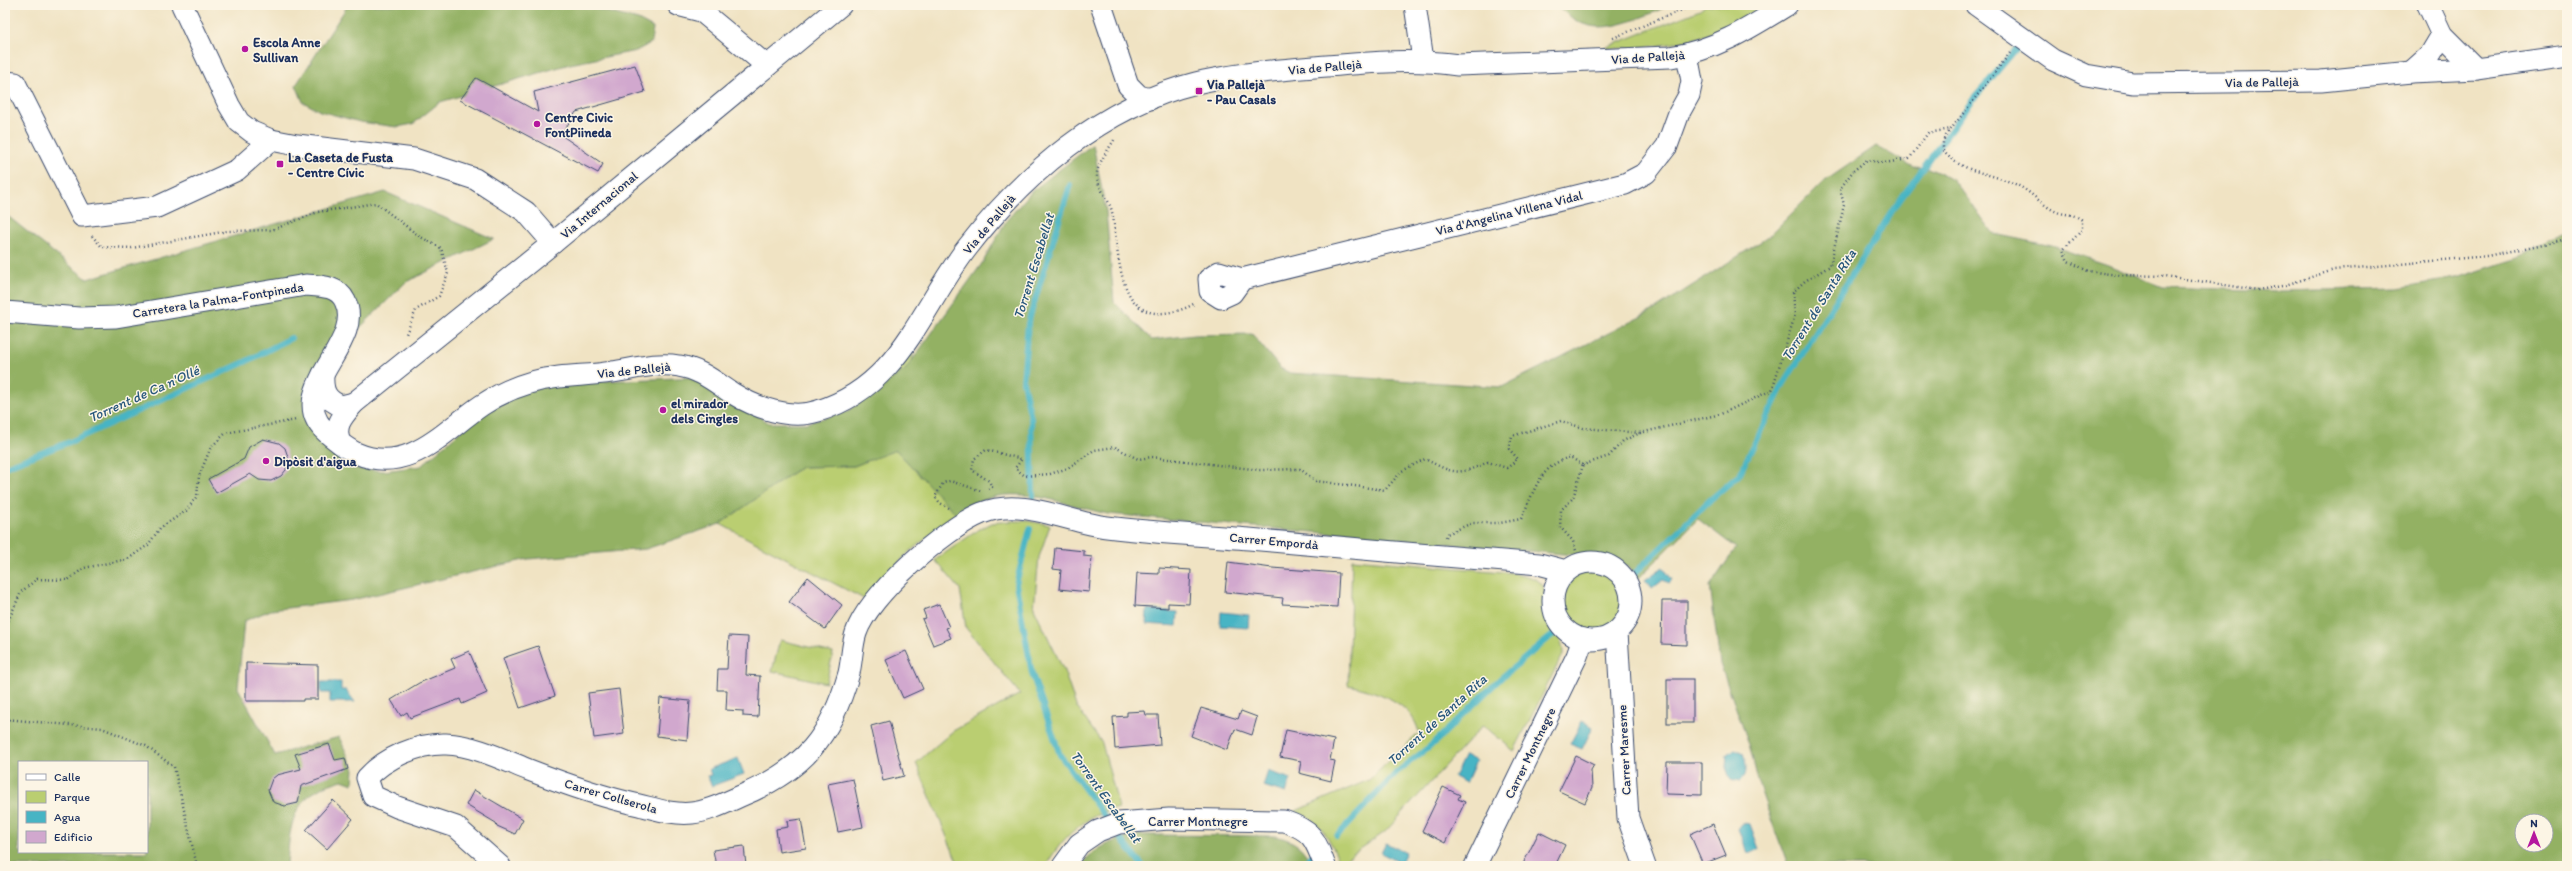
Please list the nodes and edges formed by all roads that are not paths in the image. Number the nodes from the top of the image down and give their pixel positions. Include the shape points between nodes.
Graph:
1 (182, 5) edge
2 (678, 5) edge
3 (841, 5) edge
4 (1102, 5) edge
5 (1415, 5) edge
6 (1787, 5) edge
7 (1976, 5) edge
8 (2428, 5) edge
9 (2442, 35) junction
10 (1688, 55) junction
11 (2567, 56) edge
12 (1424, 60) junction
13 (767, 66) junction
14 (2476, 69) junction
15 (2412, 72) junction
16 (5, 82) edge
17 (1150, 99) junction
18 (271, 140) junction
19 (553, 243) junction
20 (1210, 292) road end
21 (5, 312) edge
22 (323, 373) junction
23 (354, 403) junction
24 (340, 443) junction
25 (976, 516) joint
26 (1573, 568) junction
27 (1617, 632) junction
28 (1583, 639) junction
29 (500, 866) edge
30 (1063, 866) edge
31 (1325, 866) edge
32 (1475, 866) edge
33 (1645, 866) edge

1 - 18 street via 229,105 240,122 252,132
2 - 13 street via 701,11
3 - 13 street, Via Internacional
4 - 17 street via 1128,85 1139,96
5 - 12 street
6 - 10 street, Via de Pallejà via 1724,41
7 - 15 street, Via de Pallejà via 2053,60 2086,75 2133,83 2321,81
8 - 9 street
9 - 14 street
9 - 15 street via 2430,55
10 - 12 street, Via de Pallejà via 1458,65
10 - 20 street, Via d'Angelina Villena Vidal via 1692,81 1689,95 1662,156 1636,180 1242,279 1219,272 1209,279
11 - 14 street, Via de Pallejà
12 - 17 street, Via de Pallejà via 1358,63 1244,75 1197,83
13 - 19 street, Via Internacional
14 - 15 street, Via de Pallejà
16 - 18 street via 15,83 82,216 157,207 237,170
17 - 24 street, Via de Pallejà via 1121,114 1060,153 1018,190 966,249 893,362 872,381 837,404 814,413 791,415 763,408 736,396 694,369 659,365 529,382 512,388 482,405 420,452 397,458 373,458 354,452
18 - 19 street via 414,159 475,179 526,212
19 - 23 street, Via Internacional
21 - 22 street, Carretera la Palma-Fontpineda via 79,318 116,317 306,285 327,286 341,294 350,318 347,331
22 - 23 street via 322,387 328,398 342,406
22 - 24 street, Via de Pallejà via 318,380 314,417 318,425
23 - 24 street, Via Internacional via 340,418 336,434
25 - 26 street, Carrer Empordà via 1003,508 1024,508 1105,527
25 - 29 street, Carrer Collserola via 948,533 916,560 873,604 856,631 848,673 823,734 796,768 770,784 719,806 692,813 668,812 625,802 496,758 444,744 424,746 379,764 367,778 373,796 456,827
26 - 27 street via 1596,562 1610,566 1622,575 1630,588 1632,603 1628,618
26 - 28 street via 1557,584 1553,598 1556,615 1562,626
27 - 28 street via 1606,638
27 - 33 street, Carrer Maresme via 1628,818
28 - 32 street, Carrer Montnegre
30 - 31 street, Carrer Montnegre via 1079,844 1098,831 1119,823 1169,819 1284,821 1300,827 1314,837

